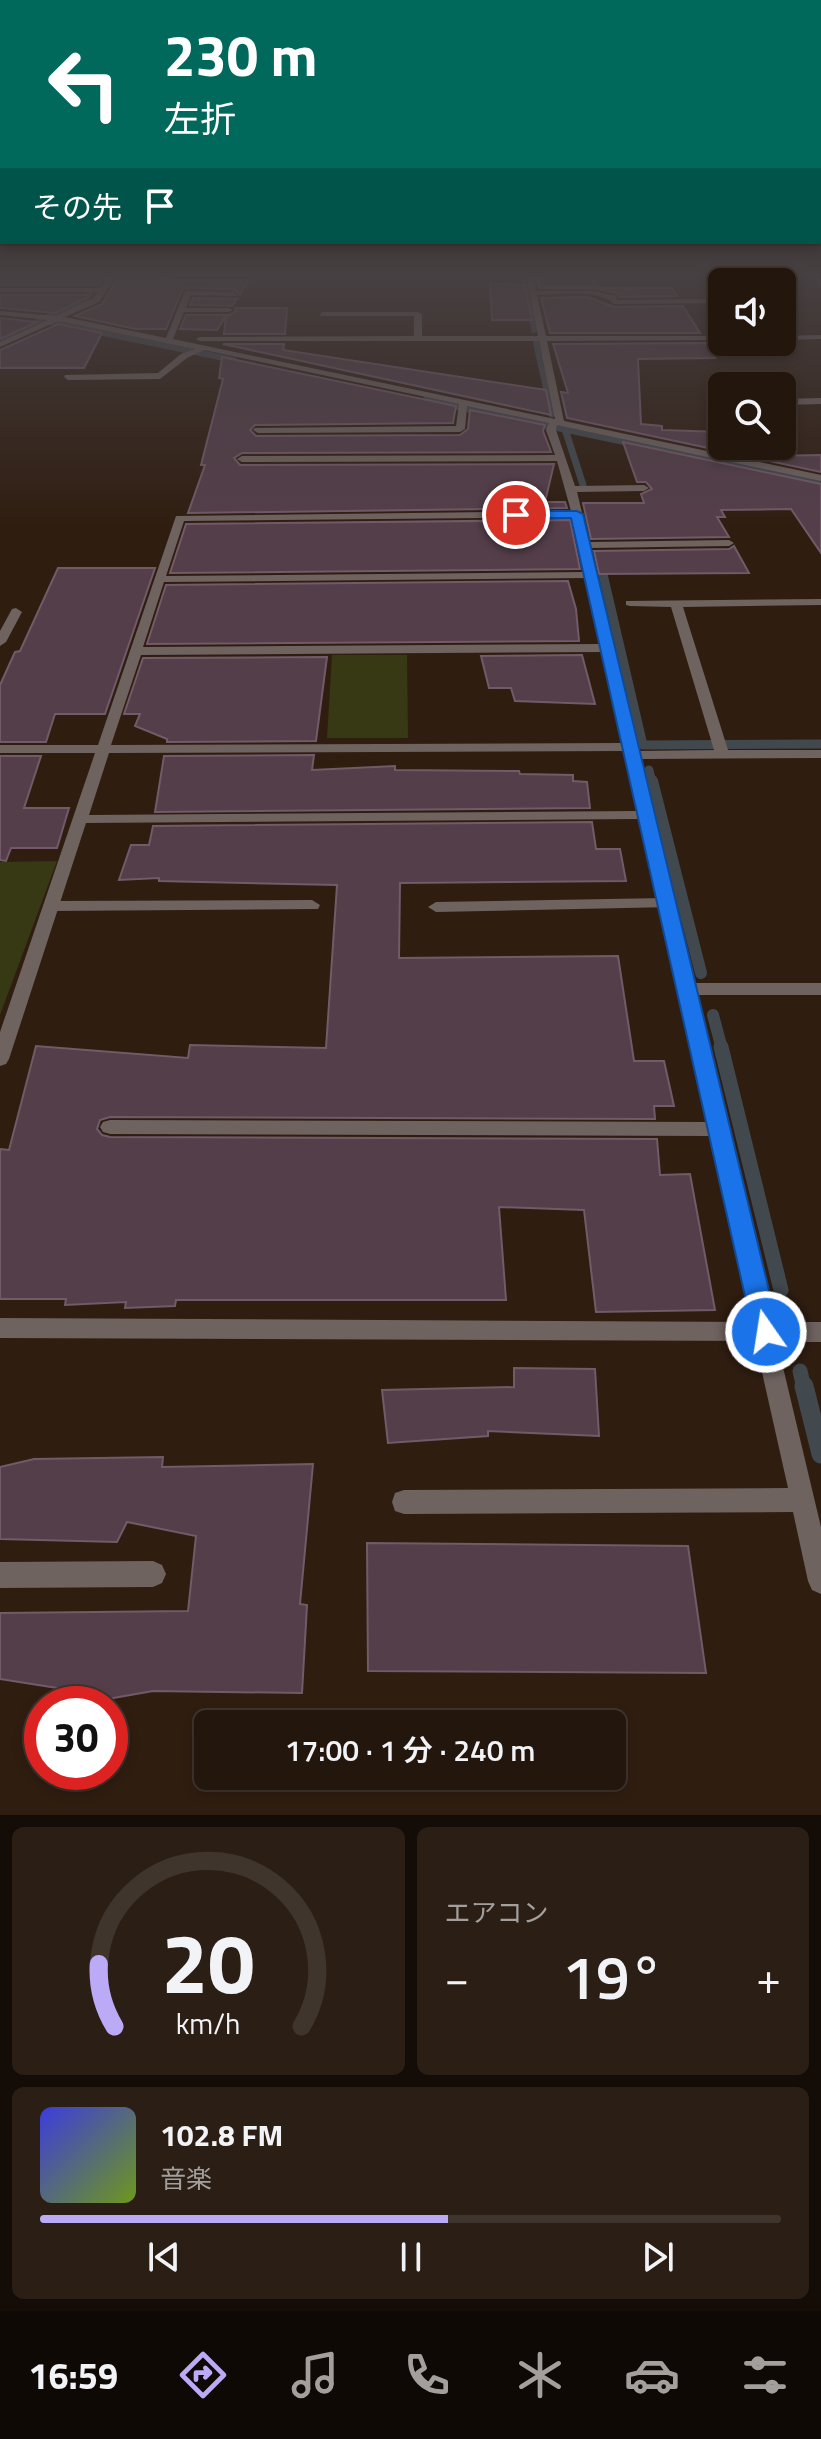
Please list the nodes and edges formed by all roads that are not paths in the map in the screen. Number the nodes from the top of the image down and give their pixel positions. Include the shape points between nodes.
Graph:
1 (181, 359) edge
2 (240, 359) edge
3 (546, 359) edge
4 (68, 377) dead end
5 (821, 401) edge
6 (796, 402) edge
7 (463, 406) junction
8 (555, 425) junction
9 (258, 430) dead end
10 (558, 458) junction
11 (242, 459) dead end
12 (821, 478) edge
13 (644, 488) dead end
14 (571, 489) junction
15 (577, 514) junction
16 (729, 543) dead end
17 (584, 545) junction
18 (591, 575) junction
19 (160, 579) junction
20 (821, 602) edge
21 (630, 603) dead end
22 (676, 604) junction
23 (16, 612) dead end
24 (0, 642) edge
25 (607, 648) junction
26 (136, 651) junction
27 (0, 749) edge
28 (103, 749) junction
29 (631, 751) junction
30 (722, 754) junction
31 (821, 754) edge
32 (646, 815) junction
33 (80, 819) junction
34 (666, 903) junction
35 (312, 905) dead end
36 (51, 906) junction
37 (436, 907) dead end
38 (686, 989) junction
39 (821, 989) edge
40 (0, 1059) edge
41 (110, 1127) dead end
42 (719, 1129) junction
43 (0, 1328) edge
44 (766, 1332) junction
45 (821, 1332) edge
46 (803, 1500) junction
47 (404, 1502) dead end
48 (153, 1574) dead end
49 (0, 1575) edge
50 (821, 1581) edge

1 - 4 street via 160,376
2 - 7 street
3 - 8 street
5 - 6 street
7 - 8 street
7 - 9 street via 460,429
8 - 10 street
8 - 12 street
10 - 11 street
10 - 14 street
13 - 14 street
14 - 15 street
15 - 17 street
15 - 19 street via 180,518
16 - 17 street
17 - 18 street
18 - 19 street
18 - 25 street
19 - 26 street
20 - 22 street
21 - 22 street
22 - 30 street
23 - 24 street
25 - 26 street
25 - 29 street
26 - 28 street
27 - 28 street
28 - 29 street
28 - 33 street
29 - 30 street
29 - 32 street
30 - 31 street
32 - 33 street
32 - 34 street
33 - 36 street
34 - 37 street
34 - 38 street
35 - 36 street
36 - 40 street
38 - 39 street
38 - 42 street
41 - 42 street
42 - 44 street
43 - 44 street
44 - 45 street
44 - 46 street
46 - 47 street
46 - 50 street
48 - 49 street

